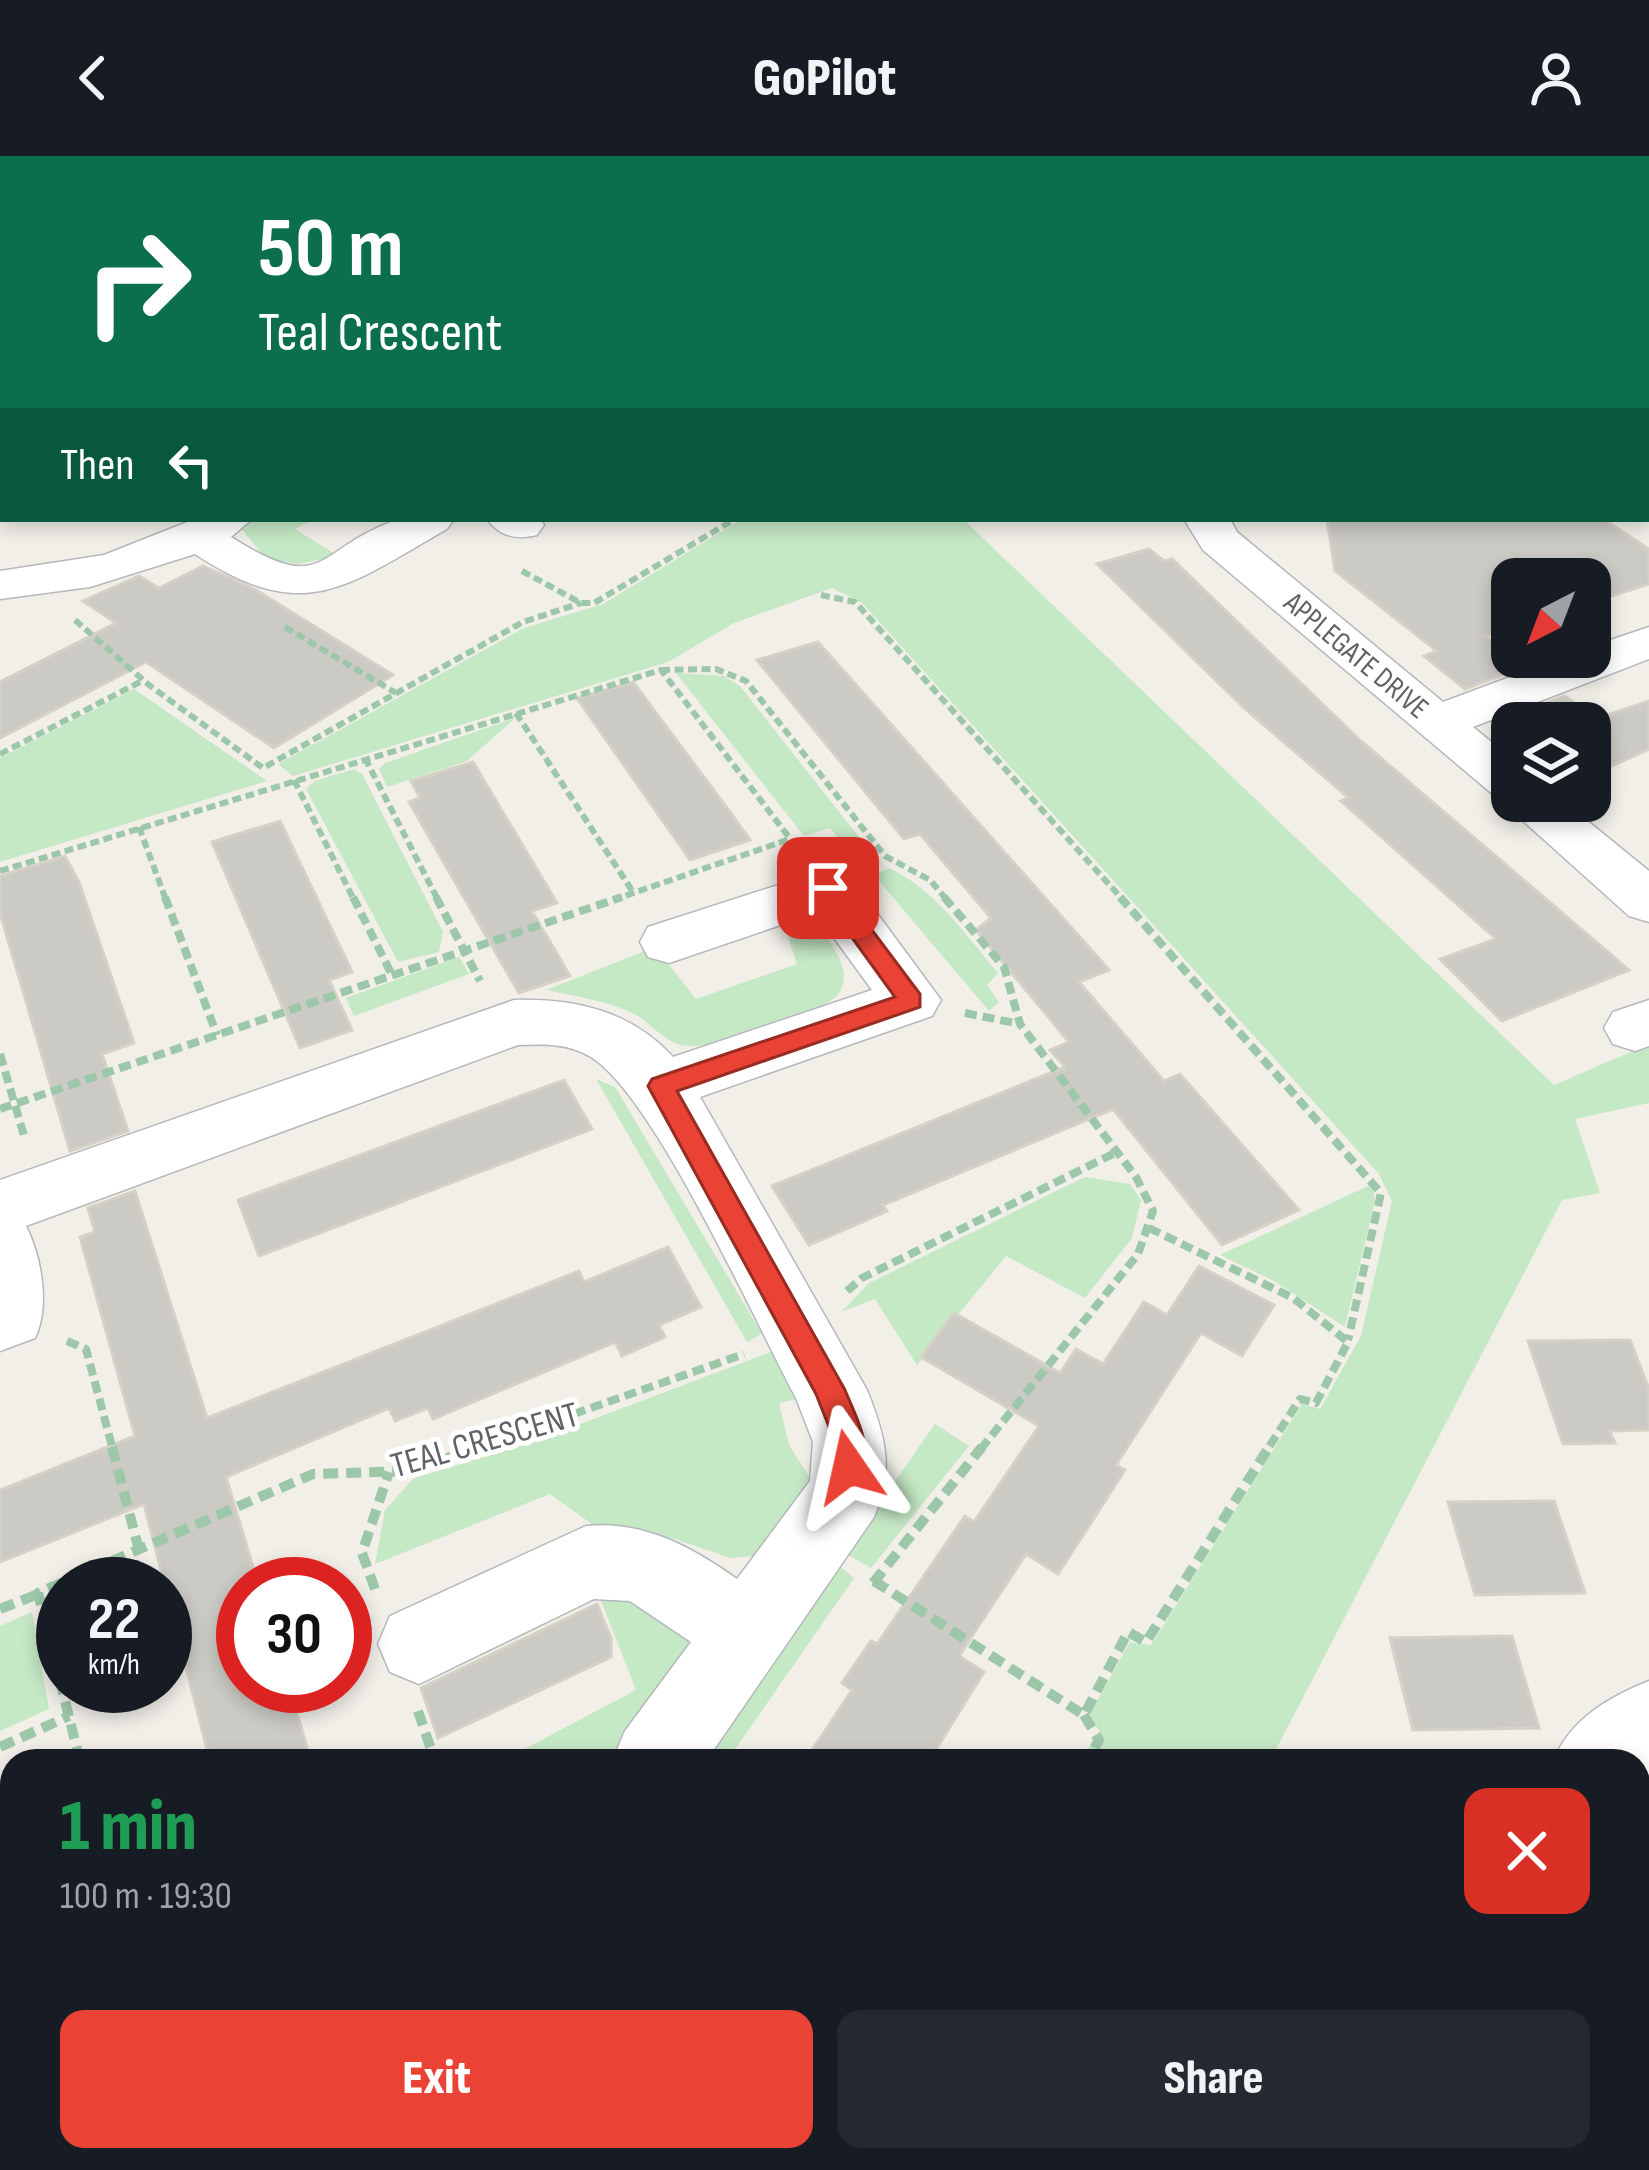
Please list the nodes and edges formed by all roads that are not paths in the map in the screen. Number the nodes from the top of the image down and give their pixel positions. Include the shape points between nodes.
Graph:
1 (425, 522) edge
2 (1209, 522) edge
3 (214, 528) edge
4 (6, 585) edge
5 (1649, 642) edge
6 (1435, 723) junction
7 (1491, 770) edge
8 (1553, 822) edge
9 (1649, 902) edge
10 (669, 942) dead end
11 (662, 1086) junction
12 (23, 1199) edge
13 (0, 1242) edge
14 (5, 1319) edge
15 (746, 1635) junction
16 (419, 1644) dead end
17 (1649, 1723) edge
18 (664, 1749) edge
19 (1613, 1749) edge

1 - 3 street via 326,574 281,580
2 - 6 street, APPLEGATE DRIVE via 1220,540
3 - 4 street via 110,570
5 - 6 street
6 - 7 street, APPLEGATE DRIVE
8 - 9 street
10 - 11 street via 828,888 911,1000
11 - 12 street via 632,1049 593,1031 558,1019 503,1025
11 - 15 street via 850,1442 848,1492
13 - 14 street
15 - 16 street via 642,1562 612,1557
15 - 18 street
17 - 19 street

